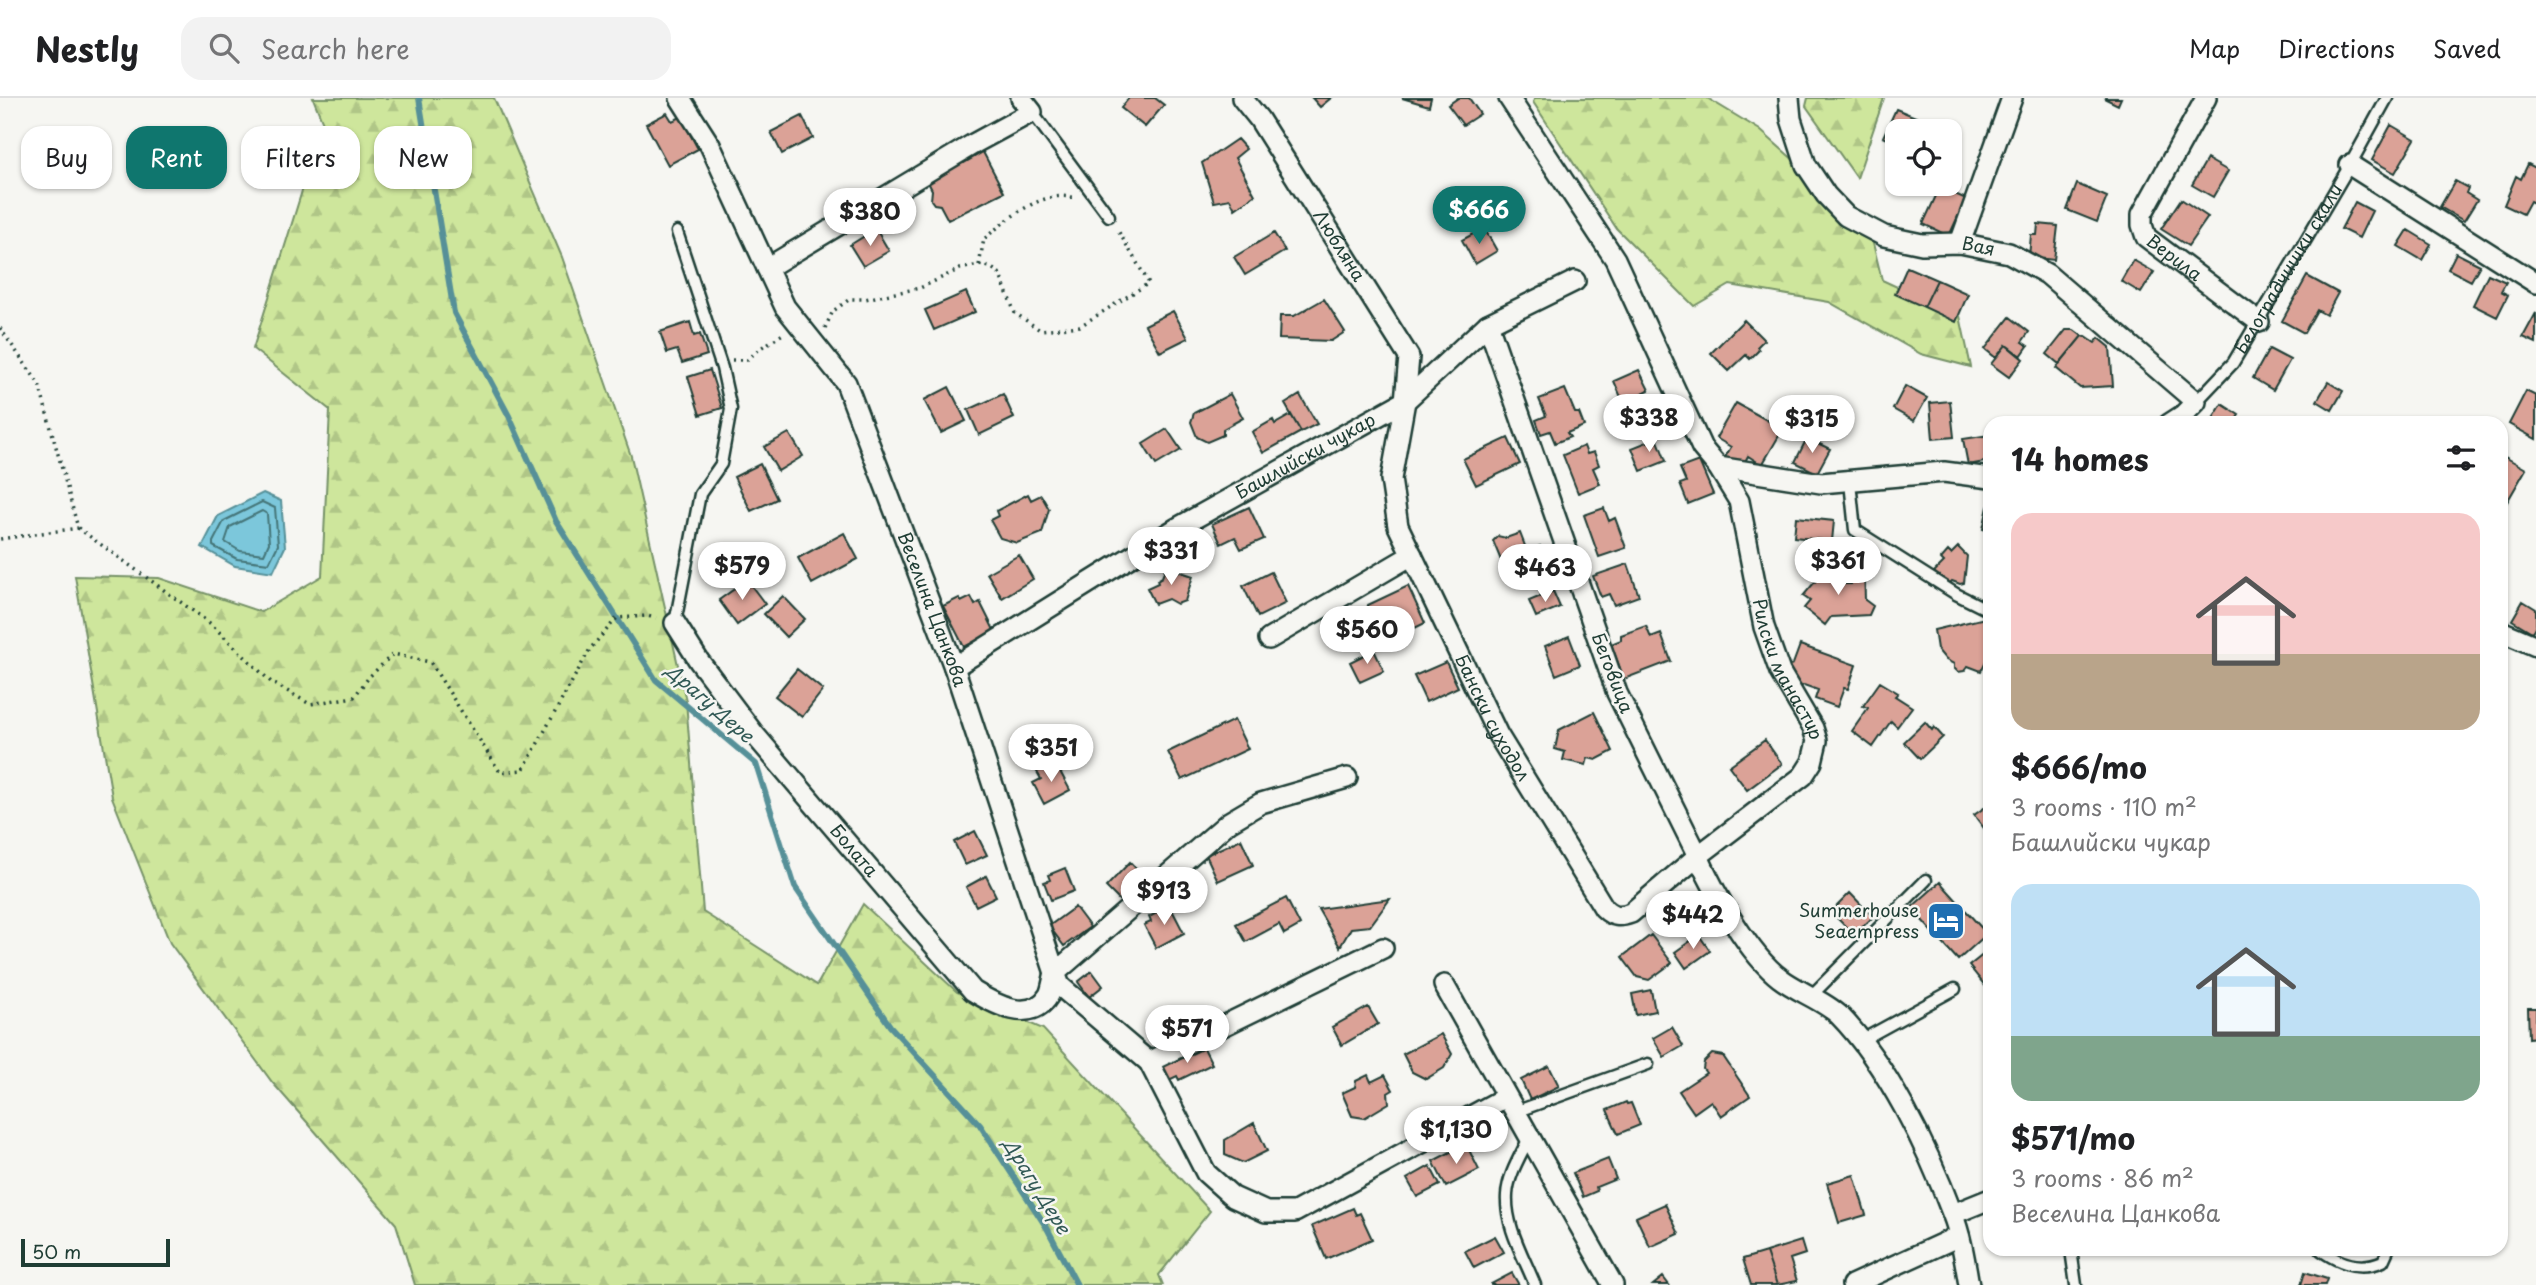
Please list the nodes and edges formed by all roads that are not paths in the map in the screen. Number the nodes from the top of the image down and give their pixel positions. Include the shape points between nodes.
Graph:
1 (680, 98) edge
2 (1242, 98) edge
3 (1509, 98) edge
4 (1789, 98) edge
5 (2012, 98) edge
6 (2206, 98) edge
7 (2387, 98) edge
8 (1027, 105) edge
9 (2350, 165) junction
10 (1109, 216) road end
11 (677, 232) dead end
12 (1960, 243) junction
13 (767, 268) junction
14 (1575, 281) dead end
15 (2536, 283) edge
16 (2259, 322) junction
17 (1488, 324) junction
18 (1405, 401) junction
19 (2185, 416) edge
20 (1718, 467) junction
21 (1983, 477) edge
22 (1850, 482) junction
23 (1412, 555) junction
24 (1983, 608) edge
25 (675, 623) joint
26 (2508, 634) edge
27 (1269, 639) dead end
28 (2536, 646) edge
29 (954, 667) junction
30 (1347, 778) dead end
31 (1698, 856) junction
32 (1926, 880) dead end
33 (1382, 948) dead end
34 (1055, 973) junction
35 (1444, 985) dead end
36 (1955, 989) dead end
37 (1810, 997) junction
38 (1860, 1041) junction
39 (1149, 1062) junction
40 (1648, 1064) dead end
41 (1510, 1105) junction
42 (1530, 1137) junction
43 (1983, 1202) edge
44 (1953, 1214) junction
45 (1959, 1236) junction
46 (2072, 1256) edge
47 (2329, 1256) edge
48 (2385, 1256) edge
49 (1535, 1285) edge
50 (1613, 1285) edge
51 (1852, 1285) edge
52 (1969, 1285) edge
53 (2076, 1285) edge

1 - 13 street, Веселина Цанкова via 710,145
2 - 18 street, Любляна via 1409,357
3 - 20 street, Рилски манастир via 1615,259 1702,448
4 - 12 street, Вая via 1806,165 1846,216 1884,236 1922,244
5 - 12 street
6 - 16 street, Верила via 2142,214 2142,225 2147,237
7 - 9 lane, Белоградчишки скали
8 - 10 lane
8 - 13 street via 975,143
9 - 15 street
9 - 16 lane, Белоградчишки скали
11 - 25 lane via 731,410 721,464 701,494
12 - 19 street, Вая via 2010,253 2047,274
13 - 29 street, Веселина Цанкова via 785,307 846,383
14 - 17 street, Башлийски чукар
16 - 19 lane, Белоградчишки скали via 2233,363
17 - 18 street, Башлийски чукар
17 - 31 street, Беговица via 1617,693
18 - 23 street, Бански суходол via 1391,479 1398,526
18 - 29 street, Башлийски чукар via 1177,528
20 - 22 street via 1821,483
20 - 31 street, Рилски манастир via 1739,501 1764,627 1780,672 1816,741 1812,762 1802,776
21 - 22 street via 1944,472
22 - 24 lane via 1855,530
23 - 27 street
23 - 31 street, Бански суходол via 1498,735 1611,915 1631,913
25 - 34 street, Болата via 754,734 973,991 999,1006 1026,1011 1049,995
26 - 28 street
29 - 34 street, Веселина Цанкова
30 - 34 street via 1262,803 1229,822
31 - 37 street via 1757,957
32 - 37 lane
33 - 39 street
34 - 39 street, Веселина Цанкова via 1060,986
35 - 41 street
36 - 38 lane
37 - 38 street via 1837,1013
38 - 44 street via 1911,1119
39 - 41 street, Веселина Цанкова via 1206,1173 1233,1197 1266,1212 1295,1212
40 - 41 lane
41 - 42 street
42 - 49 lane via 1507,1194 1510,1222
42 - 50 street
43 - 44 street
44 - 45 street
45 - 51 street
45 - 52 street
46 - 53 lane
47 - 48 lane via 2364,1267

